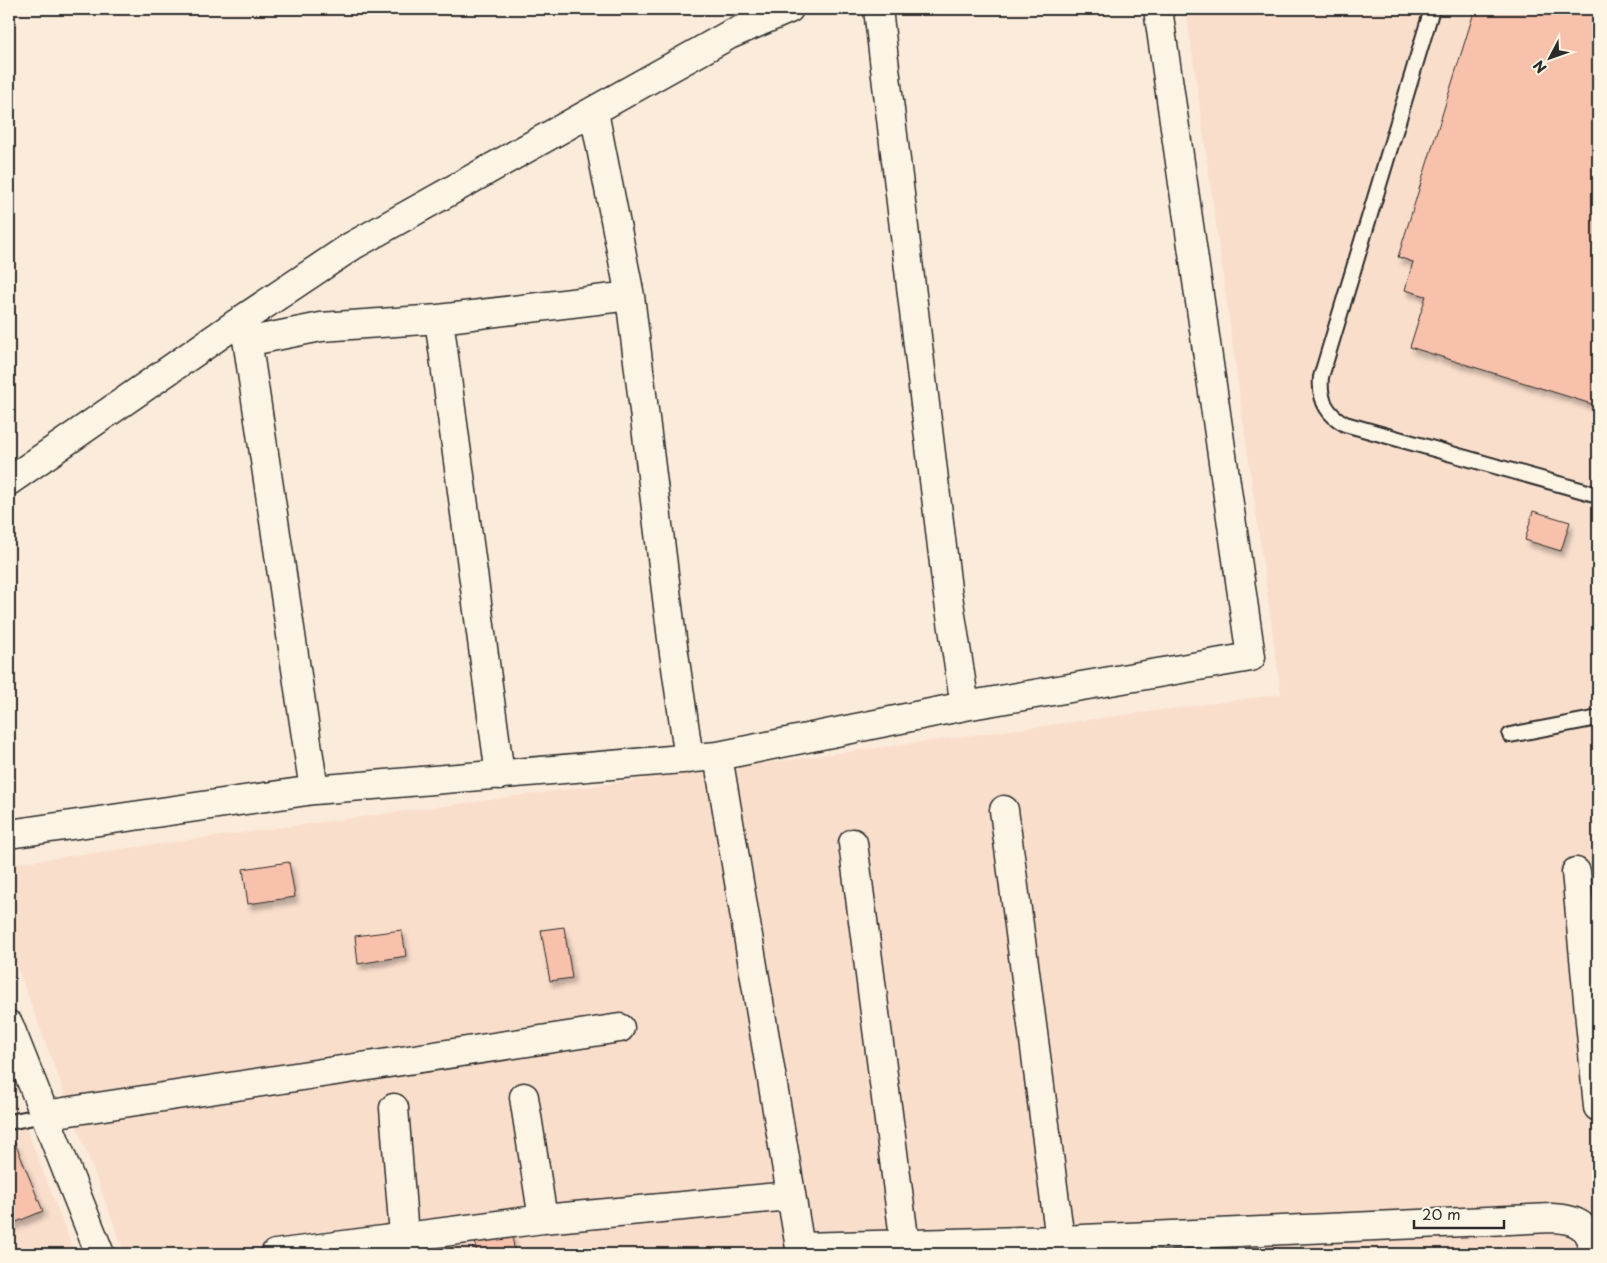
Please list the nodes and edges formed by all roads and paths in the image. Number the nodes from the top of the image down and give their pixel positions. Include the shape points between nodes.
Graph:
1 (789, 9) edge
2 (878, 9) edge
3 (1158, 9) edge
4 (1432, 9) edge
5 (594, 112) junction
6 (630, 296) junction
7 (439, 319) junction
8 (242, 331) junction
9 (9, 481) edge
10 (1598, 495) edge
11 (965, 706) junction
12 (1598, 718) edge
13 (1510, 735) dead end
14 (718, 756) junction
15 (689, 759) junction
16 (500, 775) junction
17 (314, 790) junction
18 (1004, 810) dead end
19 (9, 834) edge
20 (852, 843) dead end
21 (1576, 872) dead end
22 (9, 1025) edge
23 (620, 1028) dead end
24 (524, 1097) dead end
25 (1598, 1107) edge
26 (394, 1108) dead end
27 (44, 1114) junction
28 (9, 1122) edge
29 (790, 1196) junction
30 (543, 1219) junction
31 (1593, 1232) edge
32 (404, 1236) junction
33 (1060, 1240) junction
34 (905, 1244) junction
35 (800, 1251) edge
36 (100, 1254) edge
37 (275, 1254) edge

1 - 5 street via 728,35
2 - 11 street via 946,579
3 - 11 street via 1251,657
4 - 10 lane via 1321,377 1322,399 1336,419 1350,426
5 - 6 street
5 - 8 street via 352,246
6 - 7 street
6 - 15 street
7 - 8 street via 321,327 260,339
7 - 16 street
8 - 9 street
8 - 17 street
11 - 14 street
12 - 13 lane
14 - 15 street
14 - 29 street
15 - 16 street
16 - 17 street
17 - 19 street
18 - 33 street
20 - 34 street
21 - 25 street
22 - 27 street
23 - 27 street
24 - 30 street
26 - 32 street
27 - 28 lane
27 - 36 street
29 - 30 street
29 - 35 street
30 - 32 street
31 - 33 street via 1567,1218 1552,1218
32 - 37 street
33 - 34 street
34 - 35 street

